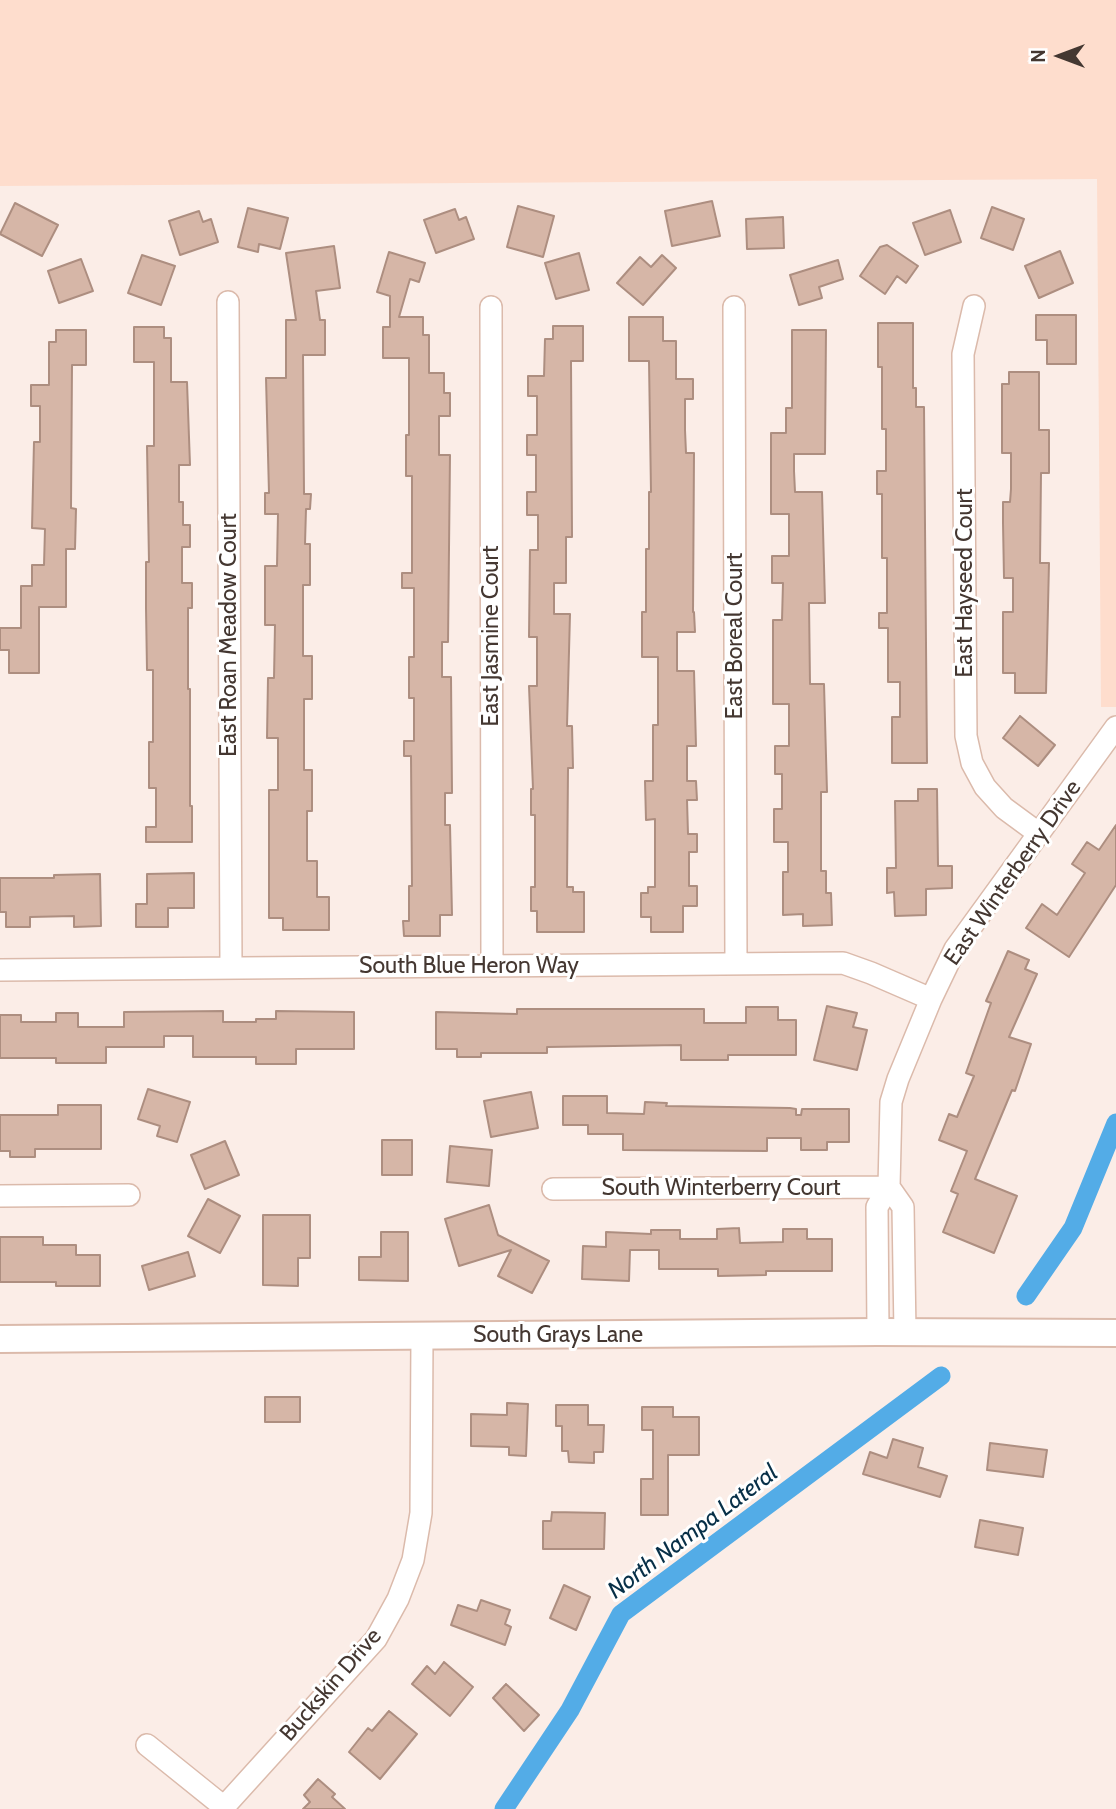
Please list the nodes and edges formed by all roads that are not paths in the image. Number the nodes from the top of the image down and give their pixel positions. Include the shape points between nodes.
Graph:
1 (228, 302) dead end
2 (974, 306) dead end
3 (491, 307) dead end
4 (734, 307) dead end
5 (1116, 727) edge
6 (1038, 833) junction
7 (736, 964) junction
8 (492, 966) junction
9 (231, 968) junction
10 (0, 970) edge
11 (931, 999) junction
12 (889, 1187) junction
13 (553, 1189) dead end
14 (129, 1195) dead end
15 (0, 1196) edge
16 (878, 1332) junction
17 (905, 1333) junction
18 (1116, 1333) edge
19 (422, 1336) junction
20 (0, 1339) edge
21 (147, 1745) dead end
22 (223, 1808) edge

1 - 9 street, East Roan Meadow Court
2 - 6 street, East Hayseed Court via 963,354 966,736 972,763 985,788
3 - 8 street, East Jasmine Court
4 - 7 street, East Boreal Court
5 - 6 street, East Winterberry Drive
6 - 11 street, East Winterberry Drive via 955,949
7 - 8 street, South Blue Heron Way
7 - 11 street, South Blue Heron Way via 843,963
8 - 9 street, South Blue Heron Way
9 - 10 street, South Blue Heron Way
11 - 12 street, East Winterberry Drive via 891,1102
12 - 13 street, South Winterberry Court
12 - 16 street, East Winterberry Drive via 877,1208
12 - 17 street, East Winterberry Drive via 903,1207
14 - 15 street
16 - 17 street, South Grays Lane
16 - 19 street, South Grays Lane
17 - 18 street, South Grays Lane
19 - 20 street, South Grays Lane
19 - 22 street, Buckskin Drive via 421,1513 413,1560 398,1599 376,1639
21 - 22 street

